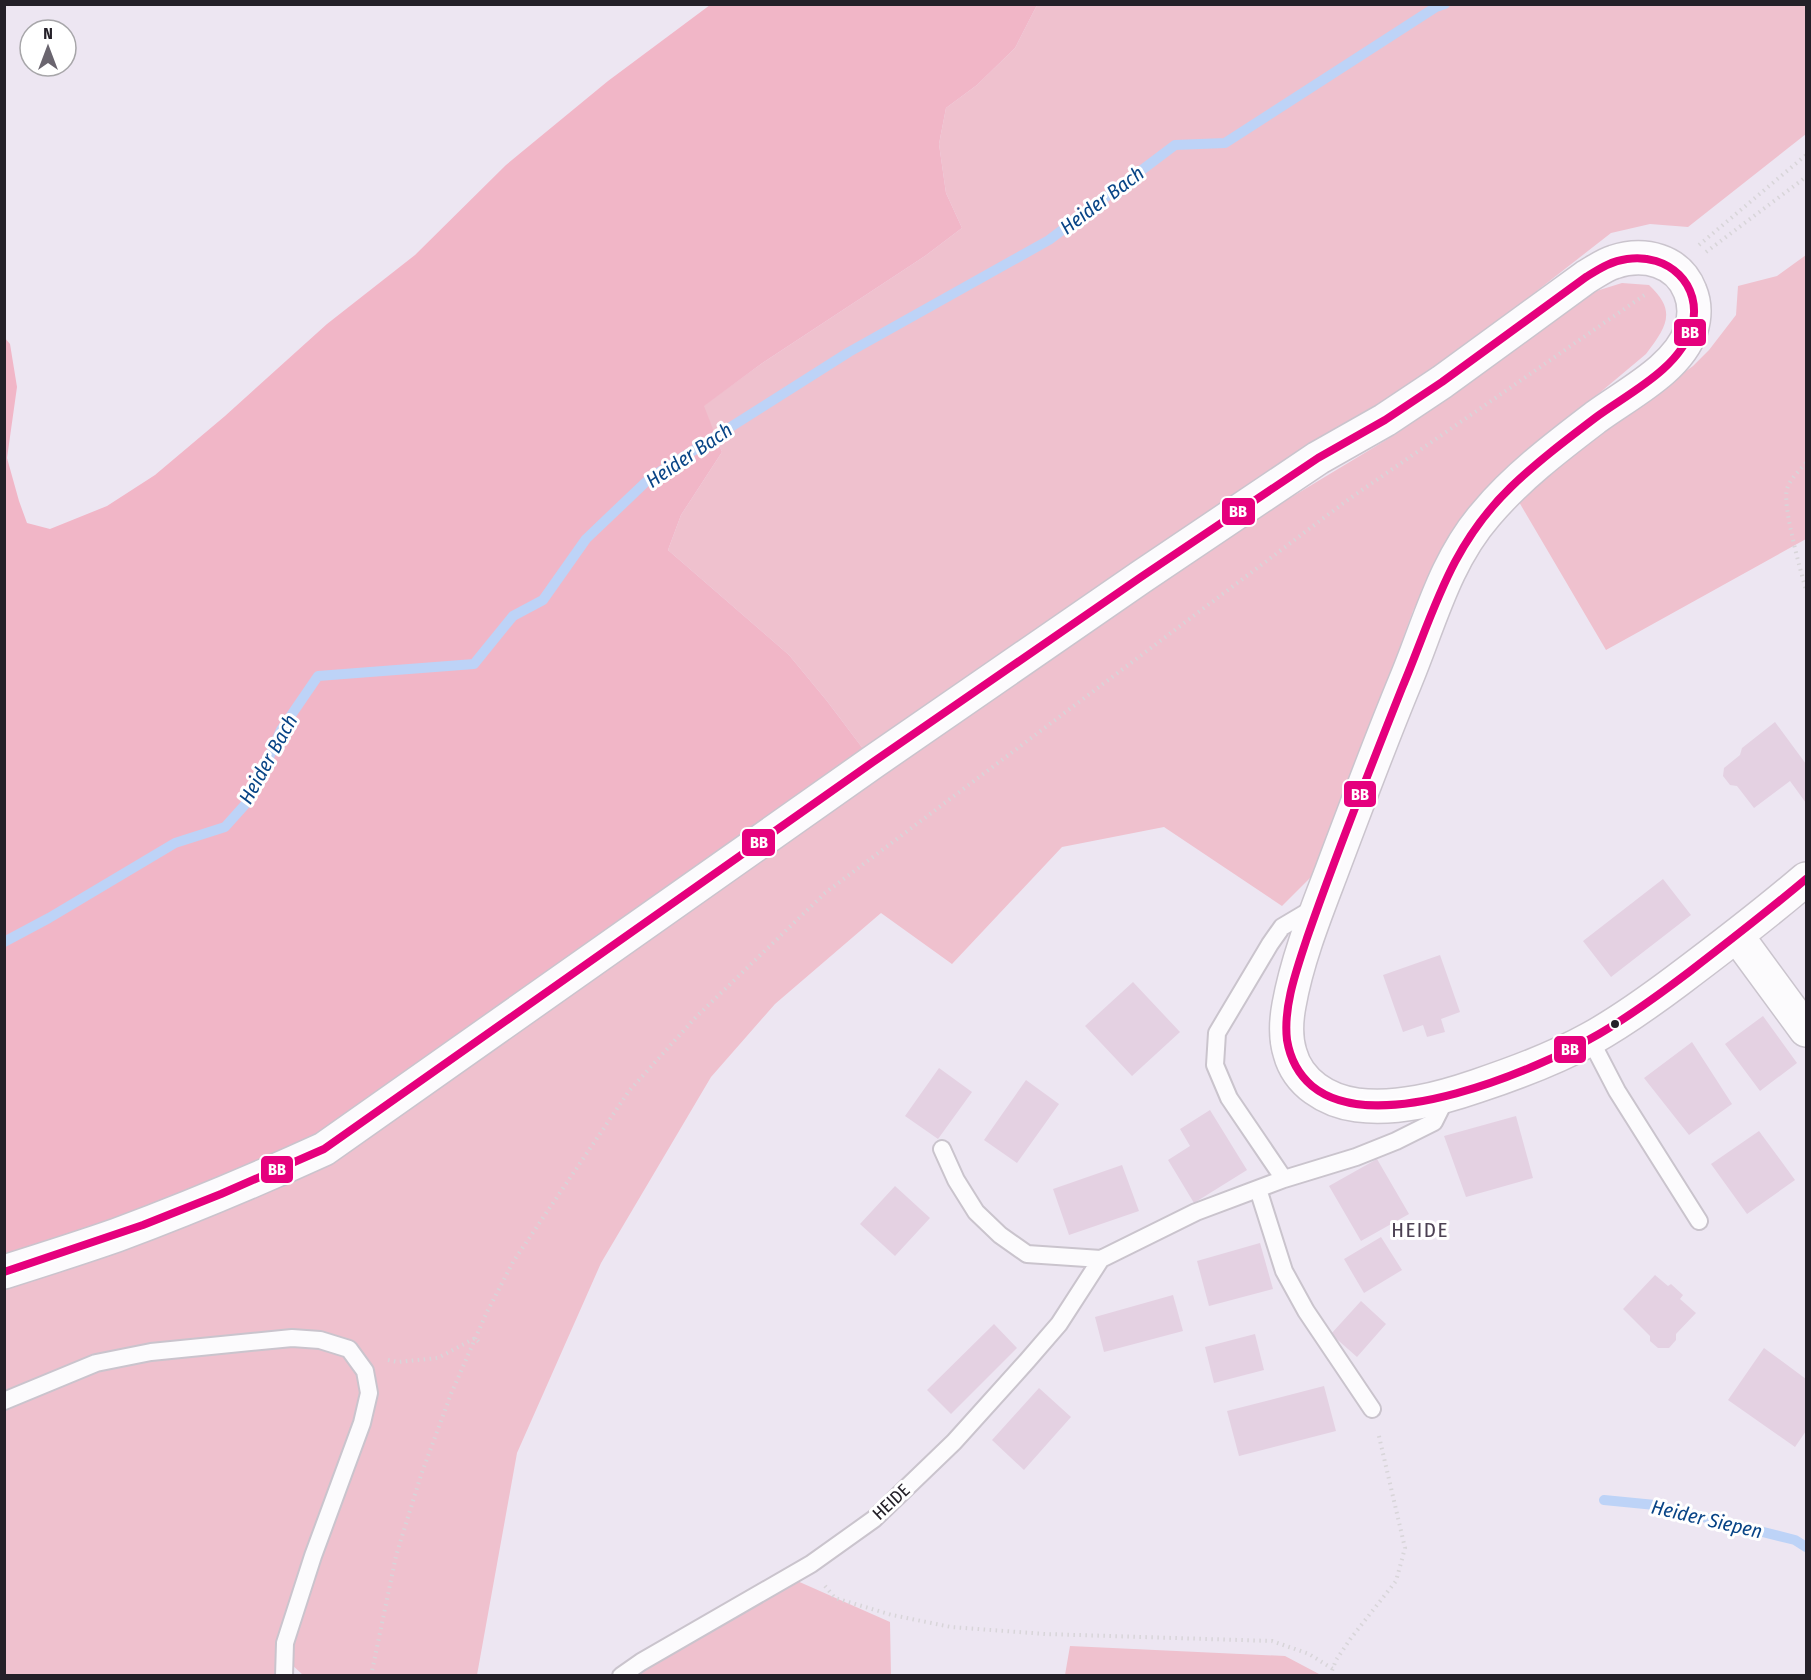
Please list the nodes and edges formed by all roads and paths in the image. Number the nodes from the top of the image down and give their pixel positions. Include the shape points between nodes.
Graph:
1 (1806, 155) edge
2 (1806, 177) edge
3 (1675, 269) junction
4 (1806, 463) edge
5 (1806, 590) edge
6 (1806, 879) edge
7 (1320, 904) junction
8 (1737, 936) junction
9 (1806, 1030) edge
10 (1590, 1039) junction
11 (1448, 1095) junction
12 (942, 1149) dead end
13 (1284, 1179) junction
14 (1258, 1189) junction
15 (1698, 1221) dead end
16 (1101, 1259) junction
17 (4, 1272) edge
18 (475, 1338) junction
19 (481, 1344) dead end
20 (349, 1349) junction
21 (4, 1401) edge
22 (1372, 1409) joint
23 (811, 1564) junction
24 (1333, 1669) junction
25 (284, 1676) edge
26 (371, 1676) edge
27 (621, 1676) edge
28 (1330, 1676) edge

1 - 3 path
2 - 3 path via 1735,232
3 - 7 main road via 1688,285 1694,307 1692,329 1676,356 1519,481 1466,539 1428,619
3 - 17 main road via 1651,259 1628,259 1603,266 1442,382 1318,458 892,748 324,1149 179,1211
3 - 18 path via 1349,499 825,893 696,1017 629,1091 513,1262
4 - 5 path via 1786,491
6 - 8 main road
7 - 11 main road via 1301,959 1286,1024 1290,1056 1297,1070 1318,1091 1351,1104 1401,1105
7 - 13 lane via 1282,927 1217,1033 1215,1065 1229,1098
8 - 9 main road
8 - 10 main road
10 - 11 main road via 1537,1065
10 - 15 lane via 1617,1091
11 - 13 lane via 1434,1122 1356,1157
12 - 16 lane via 976,1212 1009,1242 1027,1254
13 - 14 lane
14 - 16 lane via 1196,1212
14 - 22 lane via 1284,1270 1306,1311
16 - 23 lane, HEIDE via 1059,1324 954,1442 874,1519
18 - 19 path
18 - 20 path via 438,1358 398,1362
18 - 26 path via 451,1394 396,1556
20 - 21 lane via 320,1340 292,1338 151,1353 96,1363
20 - 25 lane via 365,1371 369,1393 285,1644
22 - 24 path via 1405,1548 1396,1581 1351,1638
23 - 24 path via 835,1598 916,1620 1045,1634 1272,1641 1309,1654
23 - 27 lane, HEIDE
24 - 28 path

